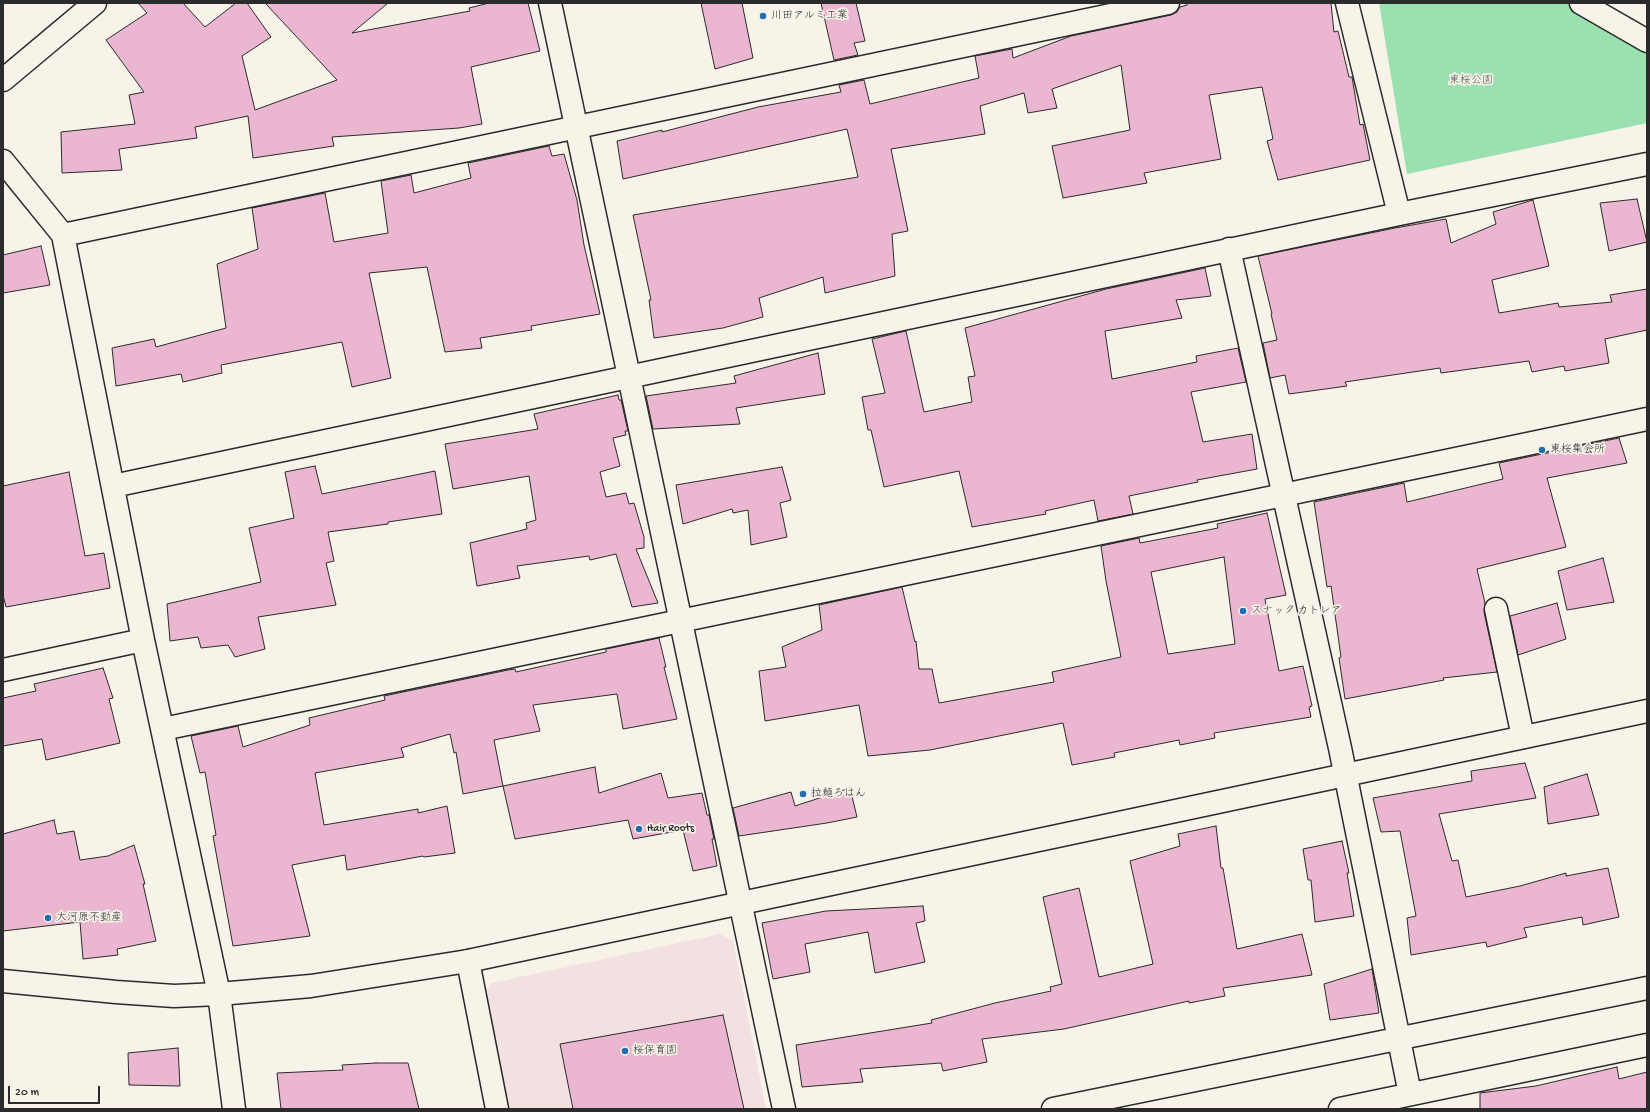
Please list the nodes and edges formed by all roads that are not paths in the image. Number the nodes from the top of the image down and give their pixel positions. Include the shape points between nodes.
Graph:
1 (95, 3) edge
2 (550, 3) edge
3 (1168, 3) edge
4 (1347, 3) edge
5 (1581, 3) edge
6 (1647, 41) edge
7 (3, 79) edge
8 (576, 127) junction
9 (3, 162) edge
10 (1647, 164) edge
11 (1399, 214) junction
12 (63, 235) junction
13 (1229, 249) junction
14 (629, 377) junction
15 (1647, 419) edge
16 (113, 486) junction
17 (1283, 496) junction
18 (1496, 609) dead end
19 (681, 622) junction
20 (143, 640) junction
21 (3, 670) edge
22 (1647, 711) edge
23 (163, 729) junction
24 (1523, 737) junction
25 (1346, 776) junction
26 (741, 902) junction
27 (468, 961) junction
28 (3, 981) edge
29 (1647, 988) edge
30 (219, 994) junction
31 (1398, 1038) junction
32 (1647, 1045) edge
33 (1410, 1094) junction
34 (234, 1109) edge
35 (497, 1109) edge
36 (784, 1109) edge
37 (1053, 1109) edge
38 (1340, 1109) edge

1 - 7 street
2 - 8 street
3 - 8 street
4 - 11 street
5 - 6 street
8 - 12 street
8 - 14 street
9 - 12 street
10 - 11 street
11 - 13 street
12 - 16 street
13 - 14 street
13 - 17 street
14 - 16 street
14 - 19 street
15 - 17 street
16 - 20 street
17 - 19 street
17 - 25 street
18 - 24 street
19 - 23 street
19 - 26 street
20 - 21 street
20 - 23 street
22 - 24 street
23 - 30 street
24 - 25 street
25 - 26 street
25 - 31 street
26 - 27 street
26 - 36 street
27 - 30 street via 311,986
27 - 35 street
28 - 30 street via 174,996
29 - 31 street
30 - 34 street
31 - 33 street
31 - 37 street
32 - 33 street
33 - 38 street

